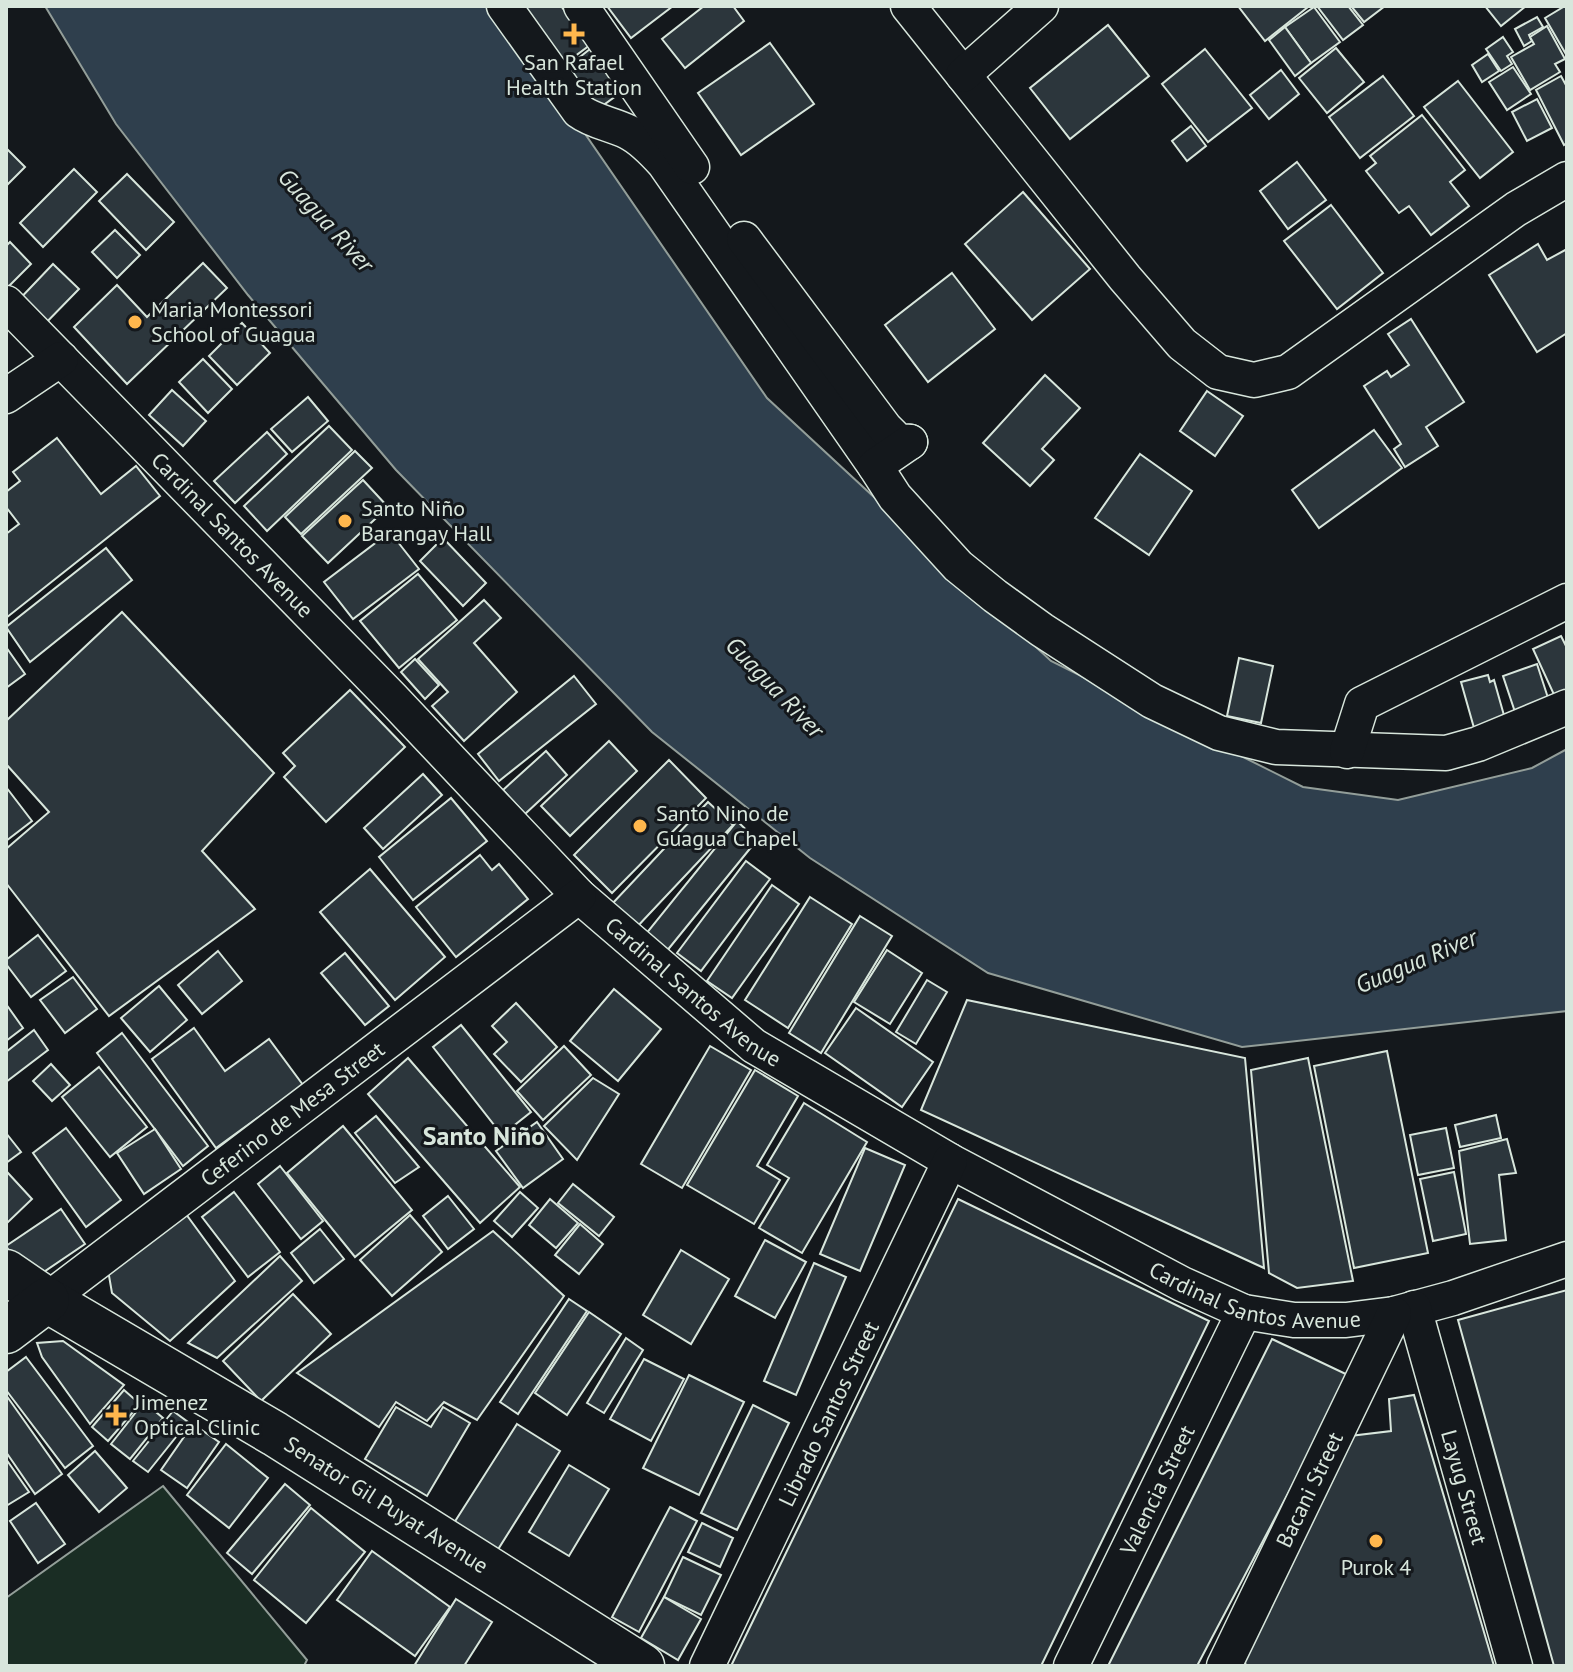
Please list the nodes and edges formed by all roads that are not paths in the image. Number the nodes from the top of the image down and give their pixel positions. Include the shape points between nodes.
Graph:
1 (504, 6) edge
2 (581, 6) edge
3 (908, 6) edge
4 (1041, 6) edge
5 (963, 75) junction
6 (1567, 179) edge
7 (6, 303) edge
8 (61, 359) junction
9 (6, 396) edge
10 (875, 466) junction
11 (1567, 601) edge
12 (1567, 707) edge
13 (1347, 751) junction
14 (579, 896) junction
15 (950, 1161) junction
16 (1567, 1259) edge
17 (6, 1272) edge
18 (47, 1300) junction
19 (1404, 1311) junction
20 (1244, 1312) junction
21 (6, 1331) edge
22 (642, 1666) edge
23 (707, 1666) edge
24 (1071, 1666) edge
25 (1224, 1666) edge
26 (1515, 1666) edge

1 - 10 street via 579,111 630,133 664,163
2 - 10 street via 697,175 885,428 898,441 910,442
3 - 5 street
4 - 5 street
5 - 6 street via 1182,344 1218,372 1254,380 1288,372 1516,209
7 - 8 street, Cardinal Santos Avenue
8 - 9 street
8 - 14 street, Cardinal Santos Avenue
10 - 13 street via 895,497 958,566 1042,630 1152,701 1219,733 1276,747
11 - 13 street via 1362,704
12 - 13 street via 1446,753
14 - 15 street, Cardinal Santos Avenue via 754,1046
14 - 18 street, Ceferino de Mesa Street
15 - 20 street, Cardinal Santos Avenue
15 - 23 street, Librado Santos Street
16 - 19 street, Cardinal Santos Avenue
17 - 18 main road, Senator Gil Puyat Avenue
18 - 21 main road, Ceferino de Mesa Street
18 - 22 main road, Senator Gil Puyat Avenue via 275,1434
19 - 20 street, Cardinal Santos Avenue via 1346,1320 1294,1320
19 - 25 street, Bacani Street
19 - 26 street, Layug Street
20 - 24 street, Valencia Street

